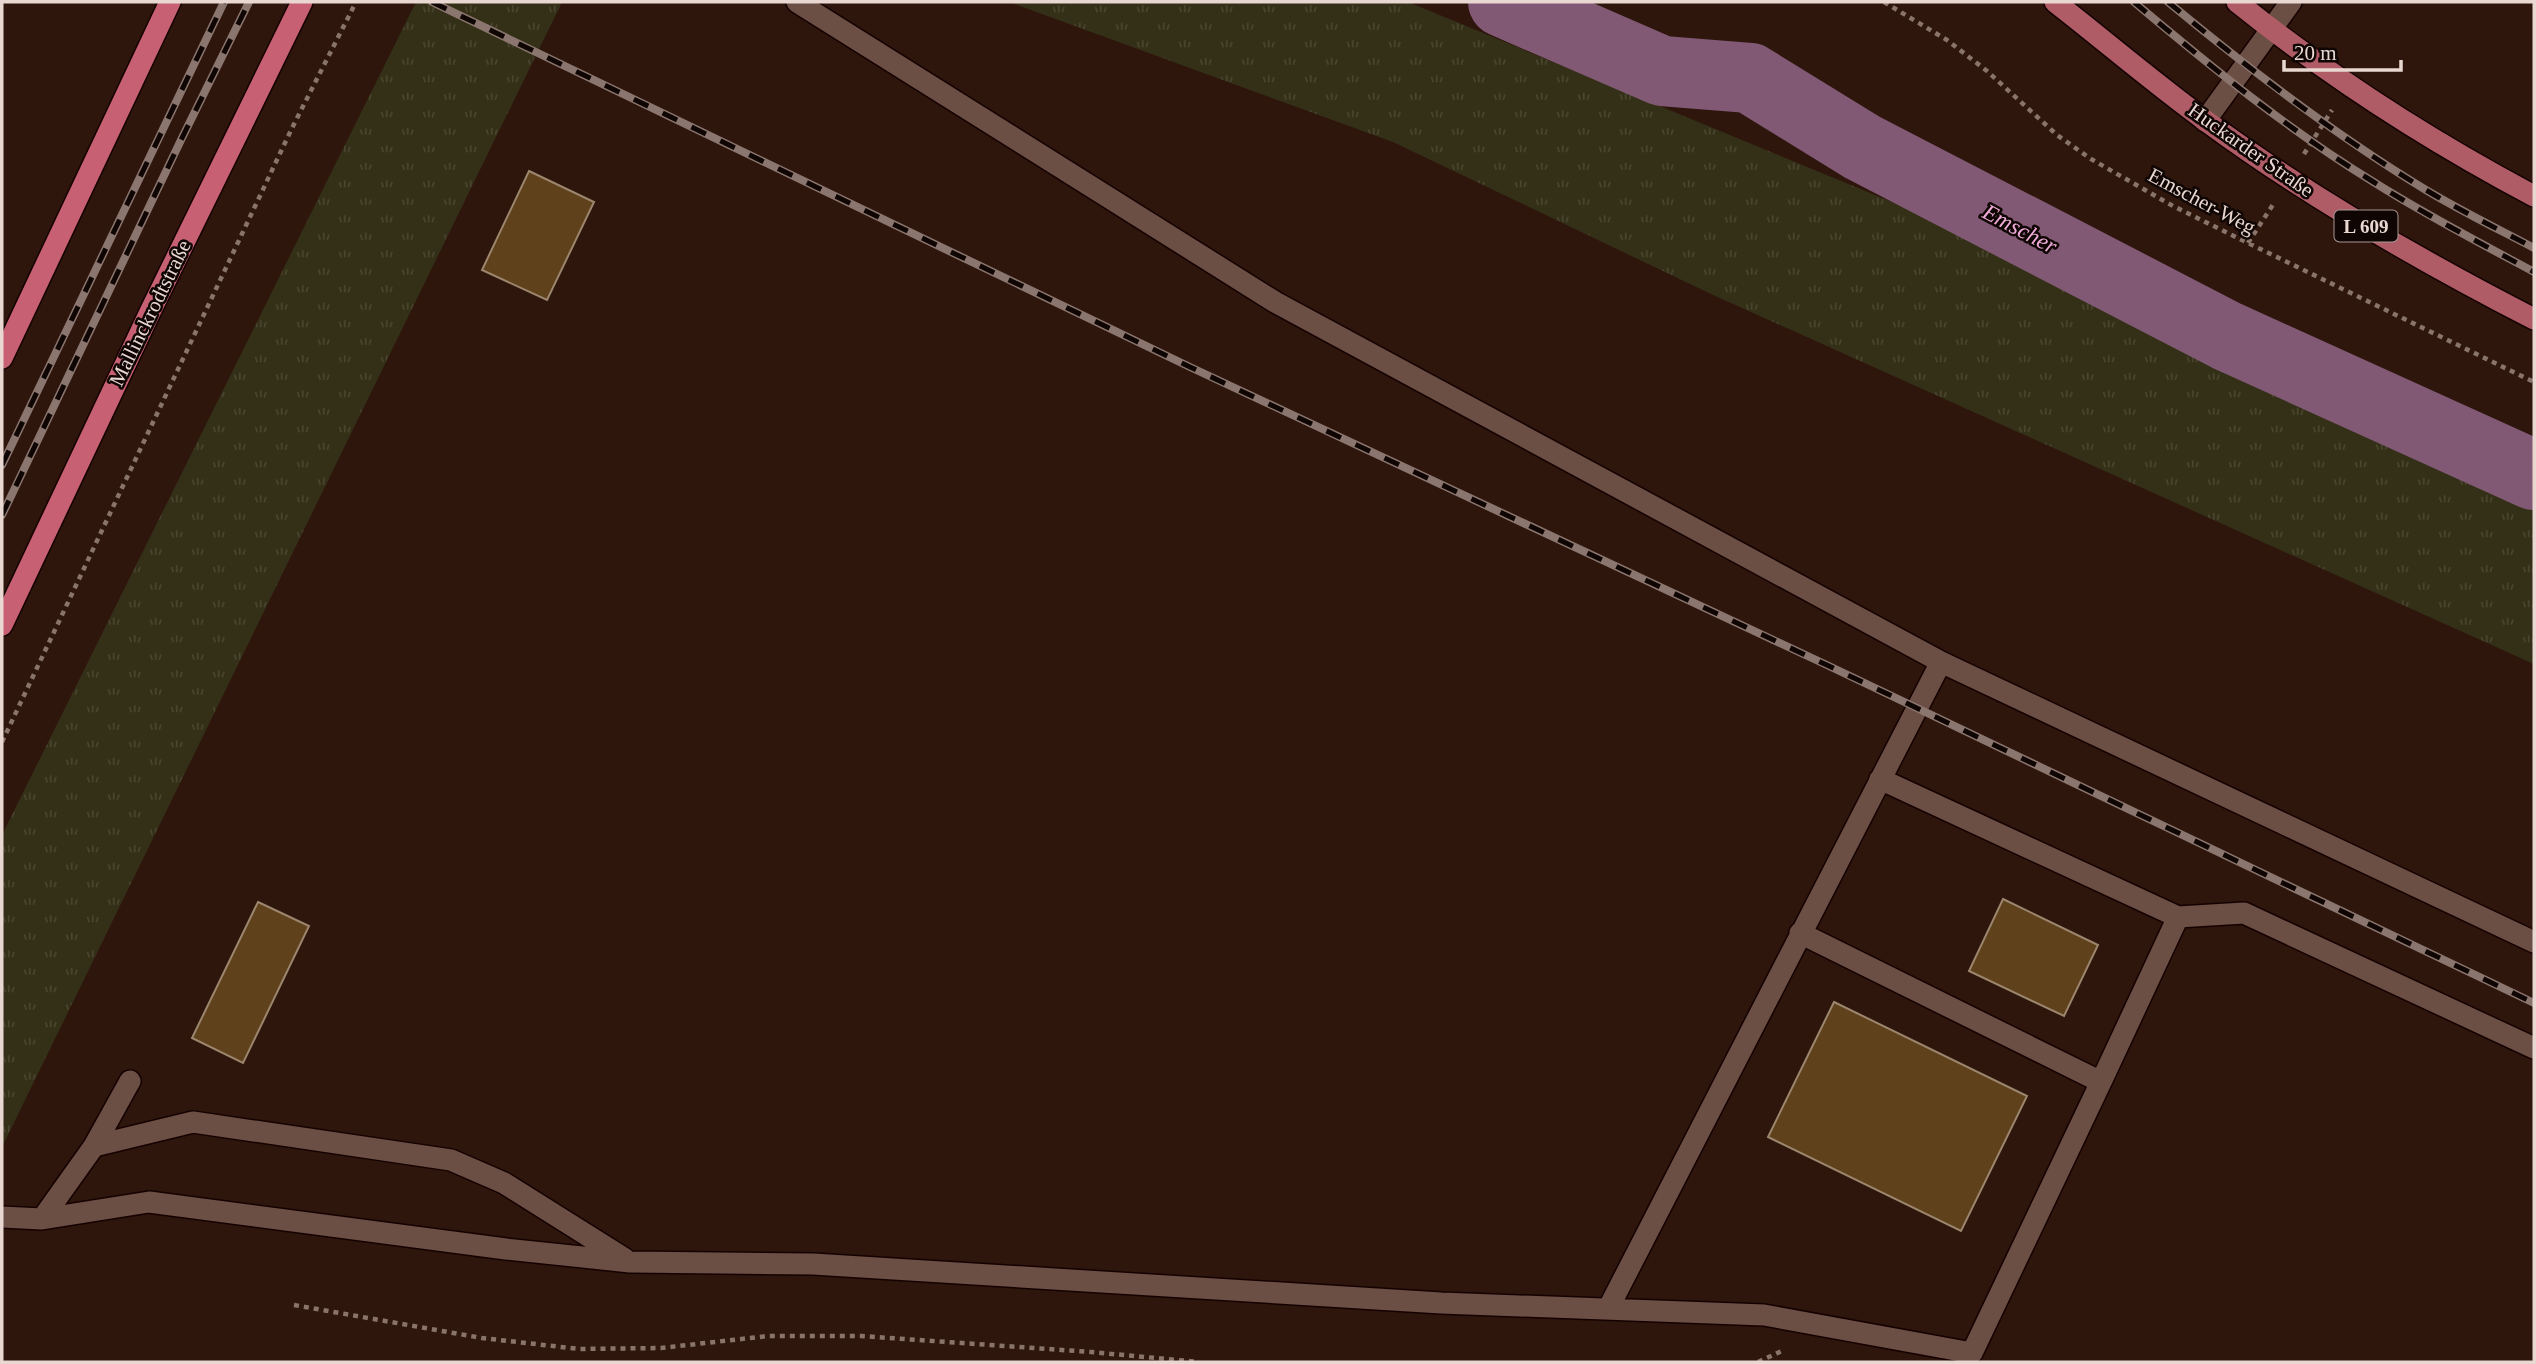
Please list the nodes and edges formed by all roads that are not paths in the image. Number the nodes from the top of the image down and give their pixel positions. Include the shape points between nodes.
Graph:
1 (170, 2) edge
2 (302, 2) edge
3 (797, 2) edge
4 (2055, 2) edge
5 (2237, 2) edge
6 (2291, 2) edge
7 (2272, 30) junction
8 (2205, 121) junction
9 (2534, 197) edge
10 (2534, 319) edge
11 (2, 358) edge
12 (2, 625) edge
13 (1941, 662) junction
14 (1880, 779) junction
15 (2178, 917) junction
16 (1800, 933) junction
17 (2534, 942) edge
18 (2534, 1048) edge
19 (130, 1081) dead end
20 (2101, 1082) junction
21 (94, 1146) junction
22 (2, 1217) edge
23 (42, 1219) junction
24 (630, 1262) junction
25 (1608, 1309) junction

1 - 11 highway
2 - 12 highway, Mallinckrodtstraße
3 - 13 street via 1275,302
4 - 8 main road, Huckarder Straße / L 609
5 - 7 main road
6 - 7 street
7 - 8 street
7 - 9 main road via 2458,156
8 - 10 main road, Huckarder Straße / L 609 via 2440,271
13 - 14 street
13 - 17 street
14 - 15 street
14 - 16 street
15 - 18 street via 2245,913
15 - 20 street
16 - 20 street
16 - 25 street
19 - 21 street
20 - 25 street via 1972,1353 1764,1315
21 - 23 street
21 - 24 street via 193,1122 452,1160 504,1182
22 - 23 street
23 - 24 street via 149,1202
24 - 25 street via 813,1264

